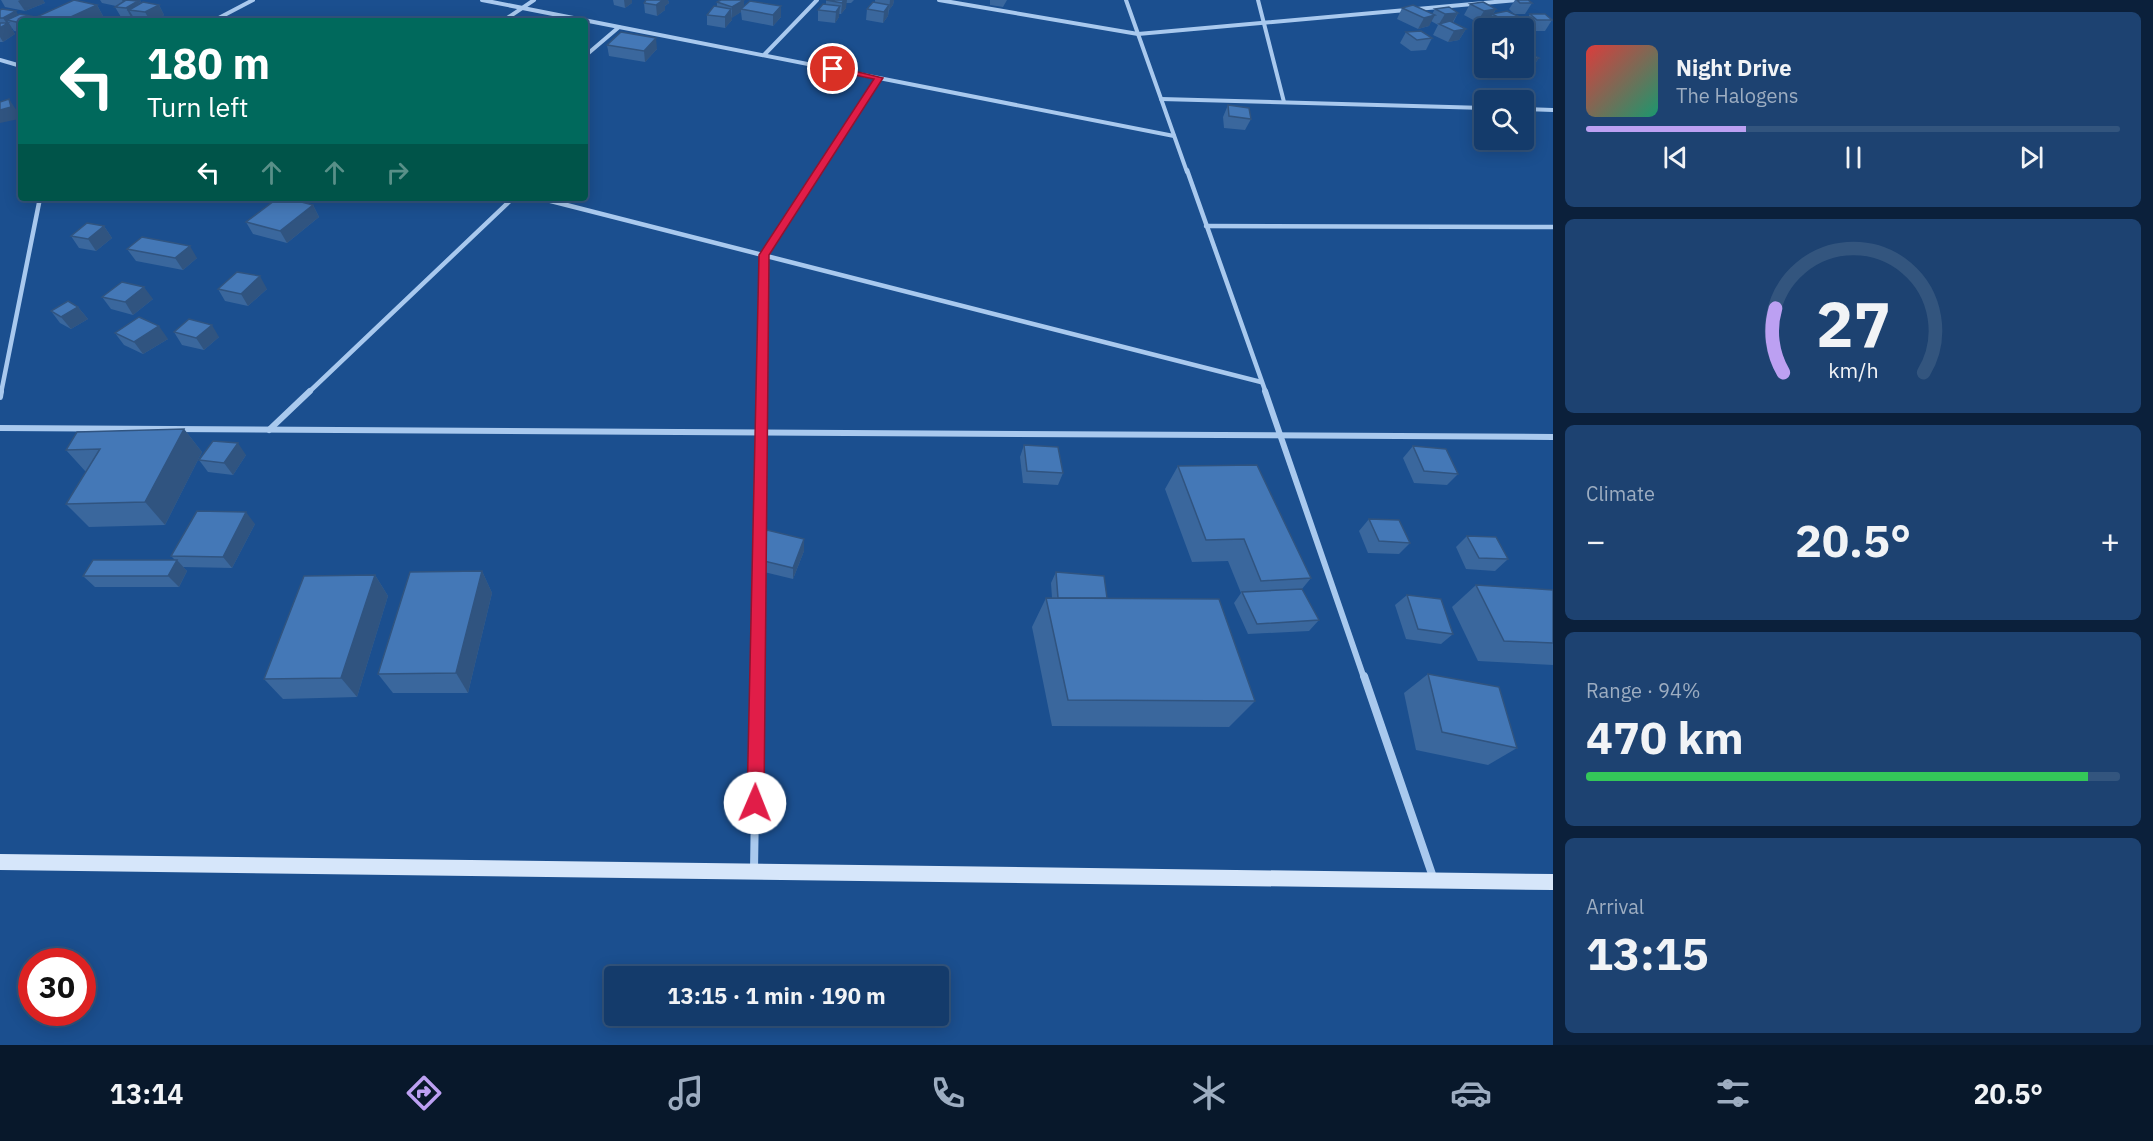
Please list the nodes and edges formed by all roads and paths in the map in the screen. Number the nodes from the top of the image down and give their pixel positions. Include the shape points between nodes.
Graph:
1 (254, 0) edge
2 (482, 0) edge
3 (534, 0) edge
4 (817, 0) edge
5 (939, 0) edge
6 (1126, 0) edge
7 (1258, 0) edge
8 (1517, 0) edge
9 (522, 8) junction
10 (219, 18) edge
11 (507, 18) edge
12 (573, 18) edge
13 (588, 21) edge
14 (1263, 23) junction
15 (619, 27) junction
16 (1138, 34) junction
17 (588, 53) edge
18 (764, 55) junction
19 (0, 60) edge
20 (18, 65) edge
21 (879, 78) junction
22 (1161, 99) junction
23 (1284, 102) junction
24 (1474, 108) edge
25 (1534, 109) edge
26 (1553, 110) edge
27 (1174, 136) junction
28 (39, 201) edge
29 (510, 201) edge
30 (551, 201) edge
31 (1206, 226) junction
32 (1553, 227) edge
33 (764, 255) junction
34 (1261, 382) junction
35 (0, 397) edge
36 (0, 429) edge
37 (269, 430) junction
38 (760, 433) junction
39 (1281, 435) junction
40 (1553, 437) edge
41 (0, 862) edge
42 (754, 872) junction
43 (1434, 881) junction
44 (1553, 882) edge

1 - 10 street
2 - 9 street
3 - 9 street
4 - 18 street
5 - 16 street
6 - 16 street
7 - 14 street
8 - 14 street
9 - 11 street
9 - 12 street
13 - 15 street
14 - 16 street
14 - 23 street
15 - 17 street
15 - 18 street
16 - 22 street
18 - 21 street
19 - 20 street
21 - 27 street
21 - 33 street
22 - 23 street
22 - 27 street
23 - 24 street
25 - 26 street
27 - 31 street
28 - 35 street
29 - 37 street
30 - 33 street
31 - 32 street
31 - 34 street
33 - 34 street
33 - 38 street
34 - 39 street
36 - 37 street
37 - 38 street
38 - 39 street
38 - 42 street
39 - 40 street
39 - 43 street
41 - 42 main road
42 - 43 main road
43 - 44 main road

